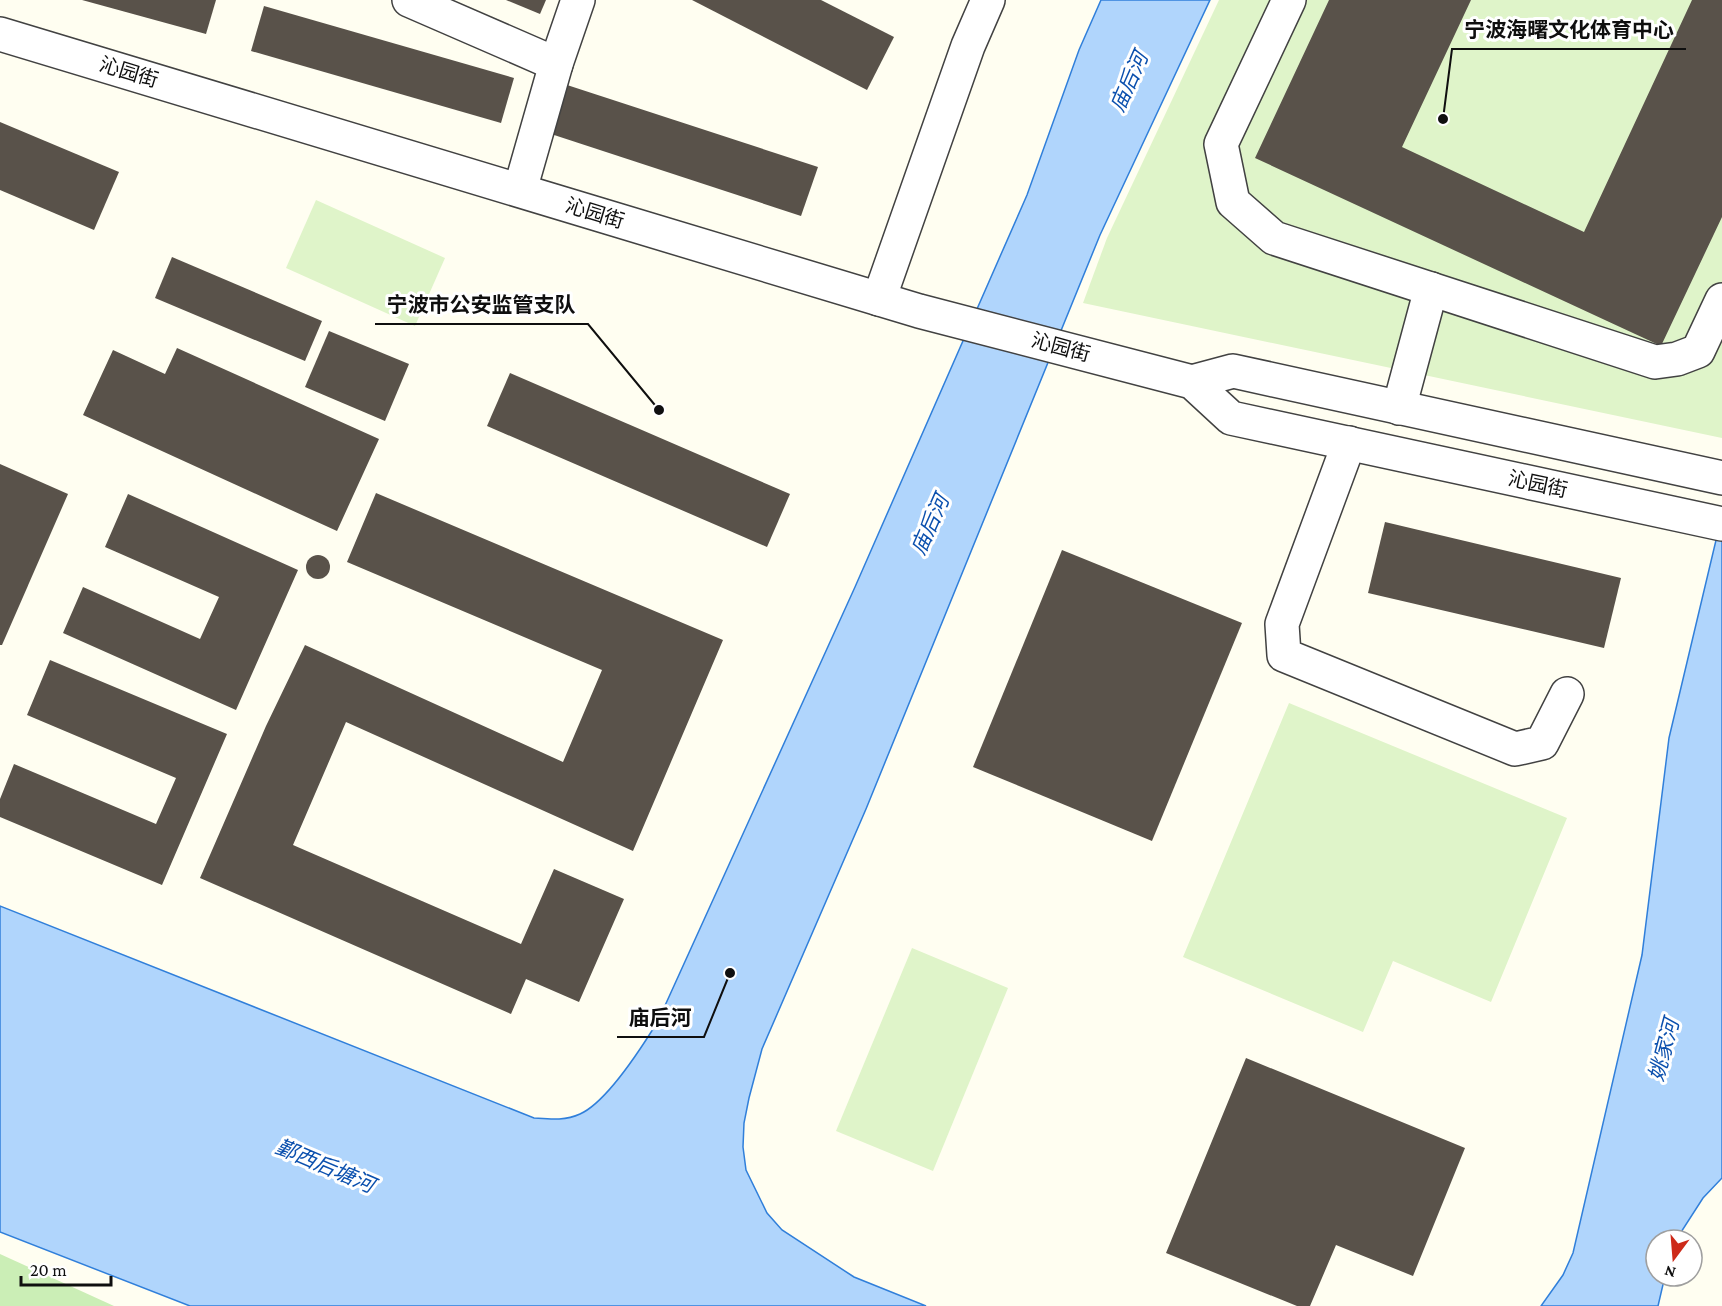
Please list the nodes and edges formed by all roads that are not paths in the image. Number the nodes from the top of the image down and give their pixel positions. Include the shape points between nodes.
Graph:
1 (409, 0) edge
2 (578, 0) edge
3 (987, 0) edge
4 (1289, 0) edge
5 (0, 34) edge
6 (556, 64) junction
7 (520, 190) junction
8 (1431, 290) junction
9 (879, 299) junction
10 (1722, 300) edge
11 (1192, 382) junction
12 (1399, 408) junction
13 (1350, 443) junction
14 (1718, 477) edge
15 (1711, 521) edge
16 (1567, 694) dead end

1 - 6 street
2 - 6 street
3 - 9 street
4 - 8 street via 1221,144 1233,202 1274,238
5 - 7 street, 沁园街
6 - 7 street
7 - 9 street, 沁园街
8 - 10 street via 1655,362 1698,351
8 - 12 street
9 - 11 street, 沁园街
11 - 12 street via 1233,371
11 - 13 street, 沁园街 via 1231,418
12 - 14 street
13 - 15 street, 沁园街
13 - 16 street via 1282,624 1284,655 1515,749 1542,743

